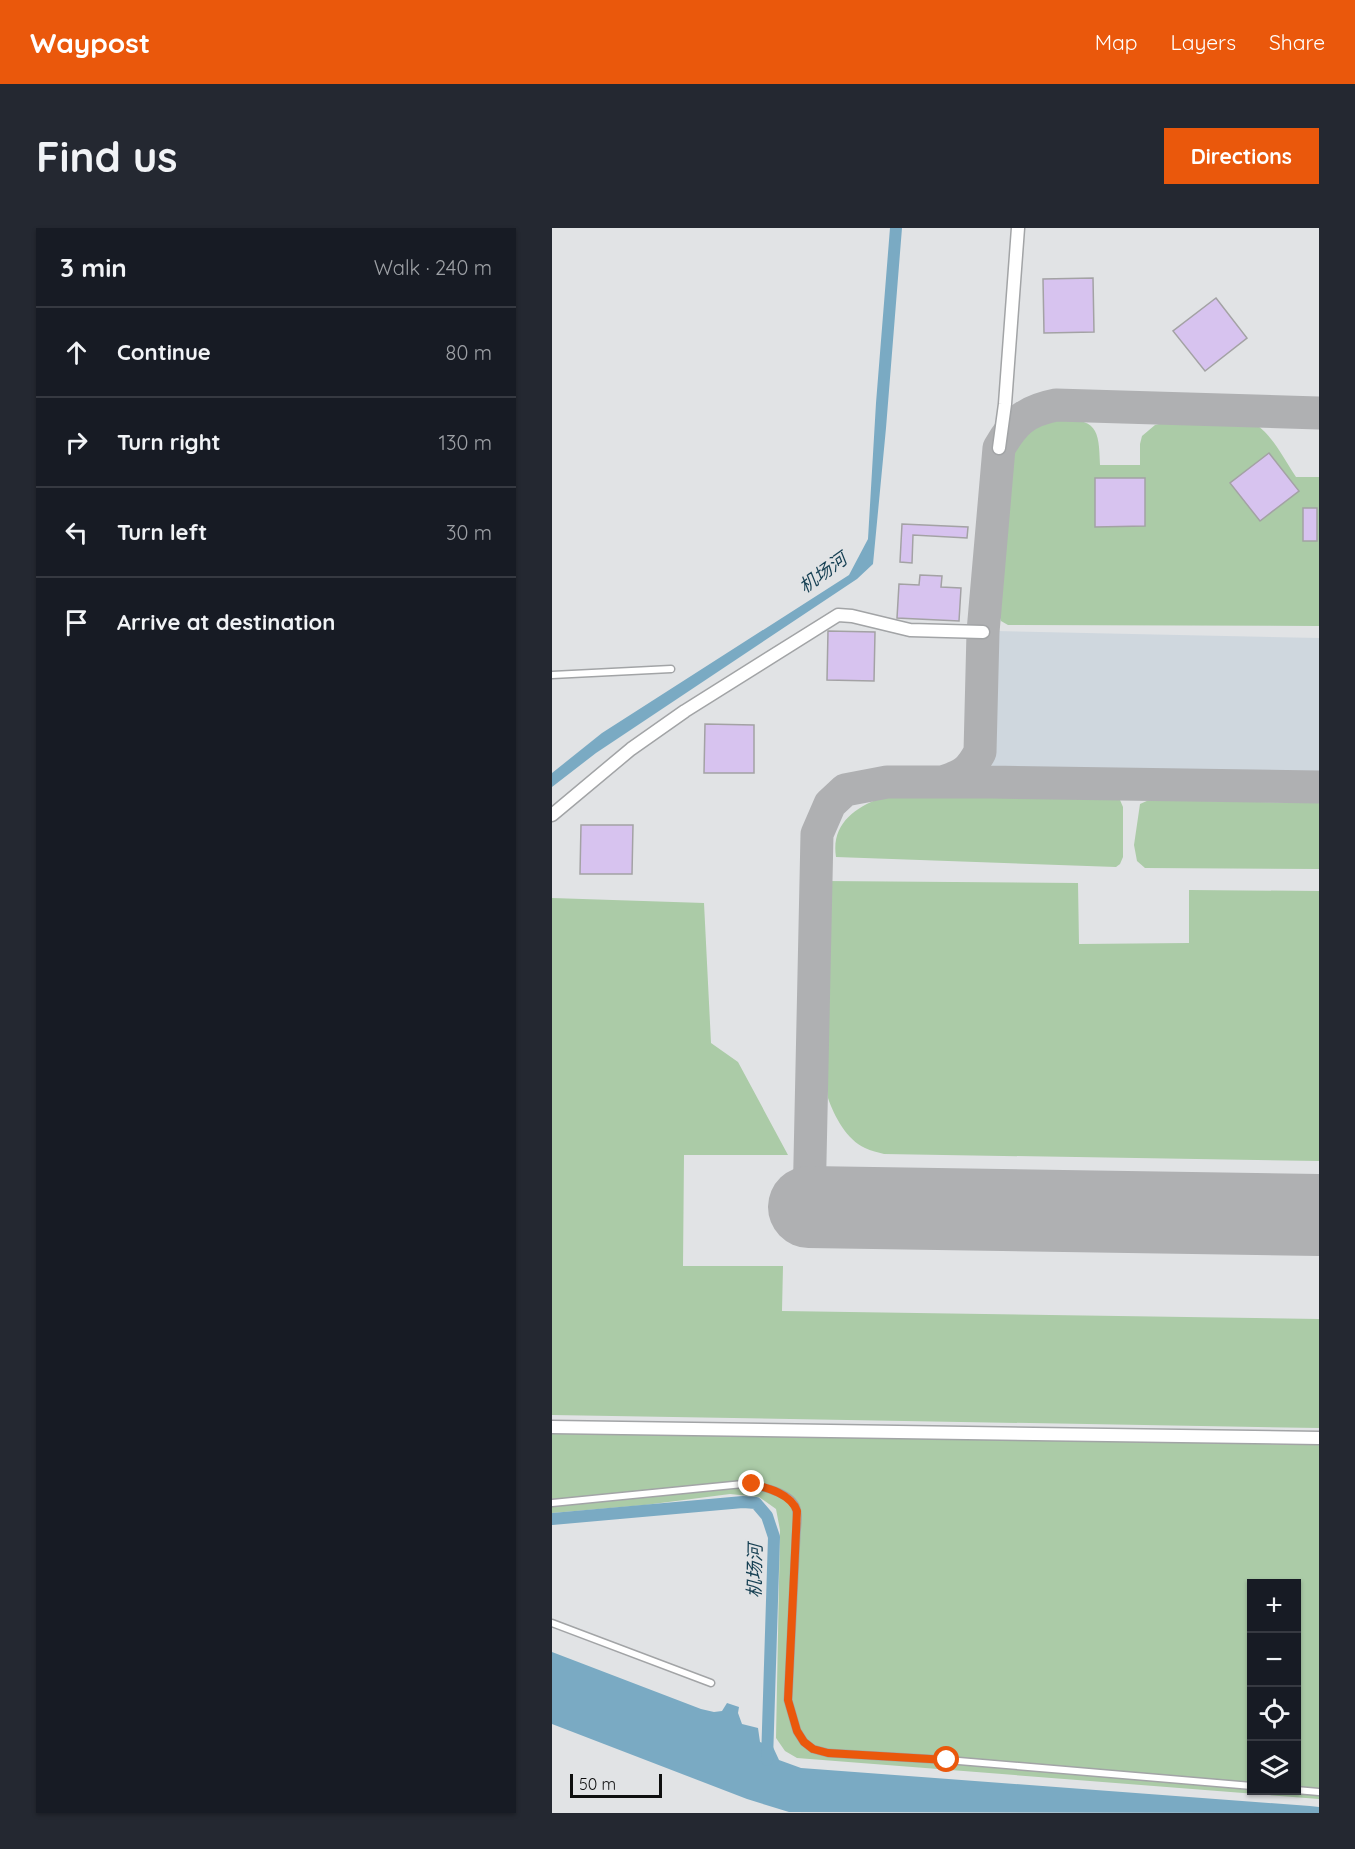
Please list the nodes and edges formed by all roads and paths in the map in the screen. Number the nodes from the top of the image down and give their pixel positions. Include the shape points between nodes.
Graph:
1 (1018, 228) edge
2 (999, 448) dead end
3 (983, 632) dead end
4 (670, 669) dead end
5 (552, 675) edge
6 (552, 815) edge
7 (552, 1427) edge
8 (1319, 1438) edge
9 (552, 1503) edge
10 (552, 1623) edge
11 (711, 1683) dead end
12 (1247, 1786) edge
13 (1301, 1790) edge
14 (1319, 1792) edge

1 - 2 street
3 - 6 street via 910,630 838,615 676,717
4 - 5 lane
7 - 8 street
9 - 12 lane via 752,1484 794,1504 797,1511 788,1700 797,1731 813,1749
10 - 11 lane
13 - 14 lane

